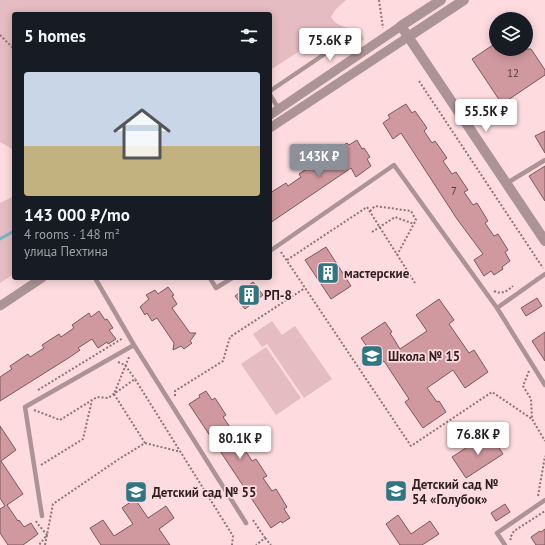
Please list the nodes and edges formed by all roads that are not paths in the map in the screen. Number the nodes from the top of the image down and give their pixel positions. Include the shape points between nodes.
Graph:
1 (441, 0) edge
2 (464, 0) edge
3 (401, 26) junction
4 (408, 37) junction
5 (338, 45) dead end
6 (272, 90) edge
7 (272, 98) edge
8 (279, 109) junction
9 (272, 114) edge
10 (272, 127) edge
11 (545, 160) edge
12 (507, 183) junction
13 (545, 241) edge
14 (272, 250) edge
15 (545, 274) edge
16 (29, 280) edge
17 (39, 280) edge
18 (96, 280) edge
19 (211, 280) edge
20 (229, 280) edge
21 (0, 302) edge
22 (0, 306) edge
23 (497, 308) junction
24 (134, 345) junction
25 (545, 385) edge
26 (545, 500) edge
27 (42, 516) dead end
28 (246, 523) dead end
29 (505, 545) edge

1 - 3 street
2 - 4 street
3 - 4 street
3 - 8 street
4 - 10 street
4 - 12 street
5 - 6 lane
7 - 8 lane
8 - 9 street
11 - 12 lane
12 - 13 street
14 - 23 lane via 394,165
15 - 23 lane
16 - 21 street
17 - 22 street
18 - 24 lane
19 - 20 lane via 216,288
23 - 25 lane
24 - 27 lane via 25,407
24 - 28 lane
26 - 29 lane via 497,533

